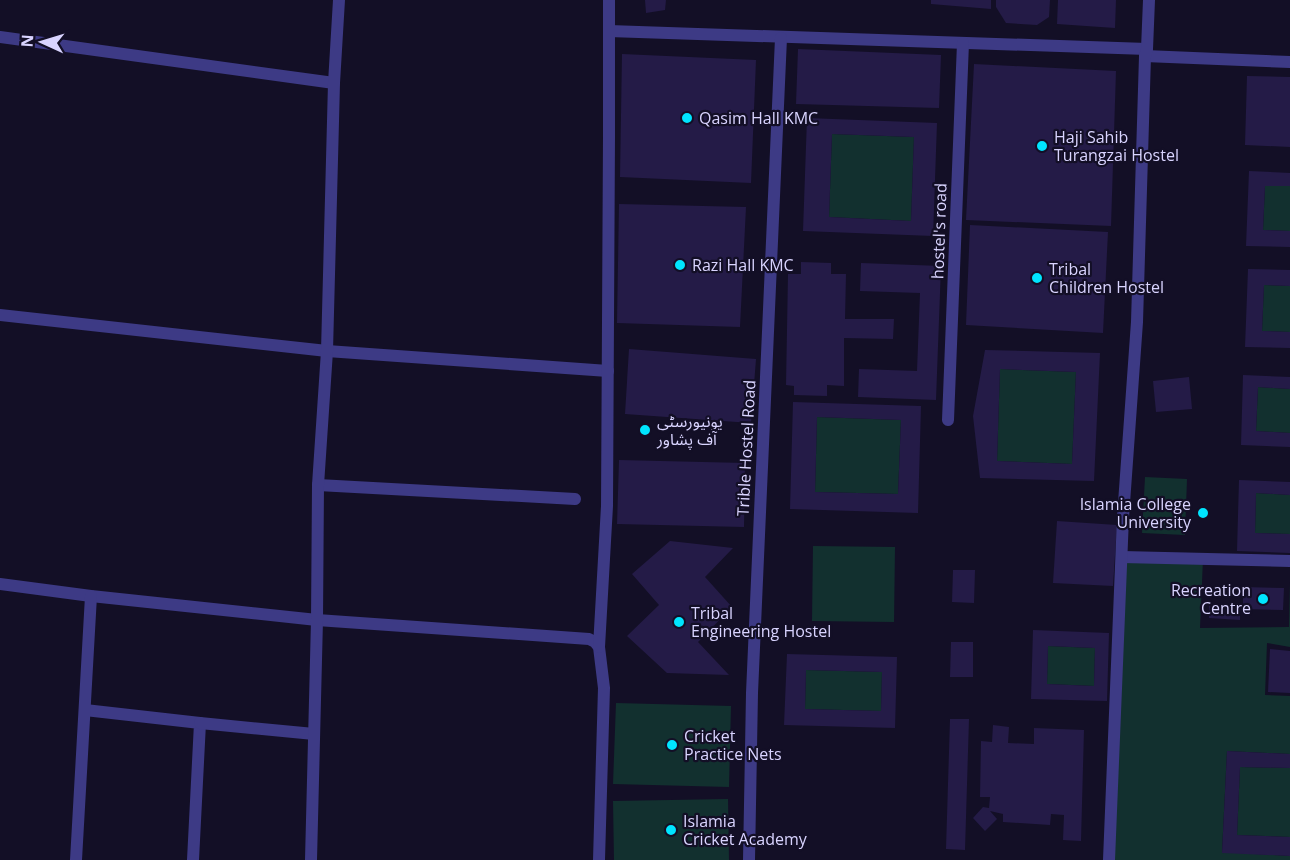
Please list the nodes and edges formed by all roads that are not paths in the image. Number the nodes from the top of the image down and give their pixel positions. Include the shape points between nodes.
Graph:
1 (339, 0) edge
2 (609, 0) edge
3 (1149, 0) edge
4 (609, 31) junction
5 (0, 38) edge
6 (781, 38) junction
7 (963, 43) junction
8 (1146, 53) junction
9 (1290, 62) edge
10 (334, 83) junction
11 (0, 315) edge
12 (327, 351) junction
13 (608, 371) junction
14 (948, 420) dead end
15 (318, 485) junction
16 (575, 499) dead end
17 (1122, 556) junction
18 (1290, 561) edge
19 (0, 584) edge
20 (91, 596) junction
21 (317, 620) junction
22 (599, 647) junction
23 (85, 710) junction
24 (200, 723) junction
25 (314, 734) junction
26 (76, 860) edge
27 (193, 860) edge
28 (311, 860) edge
29 (599, 860) edge
30 (748, 860) edge
31 (1109, 860) edge

1 - 10 street
2 - 4 street
3 - 8 street
4 - 6 street
4 - 13 street
5 - 10 street
6 - 7 street
6 - 30 street, Trible Hostel Road
7 - 8 street
7 - 14 street, hostel's road
8 - 9 street
8 - 17 street via 1137,322
10 - 12 street
11 - 12 street
12 - 13 street
12 - 15 street
13 - 22 street via 607,506
15 - 16 street
15 - 21 street
17 - 18 street
17 - 31 street
19 - 20 street
20 - 21 street
20 - 23 street
21 - 22 street via 589,639
21 - 25 street
22 - 29 street via 604,688
23 - 24 street
23 - 26 street
24 - 25 street
24 - 27 street
25 - 28 street

